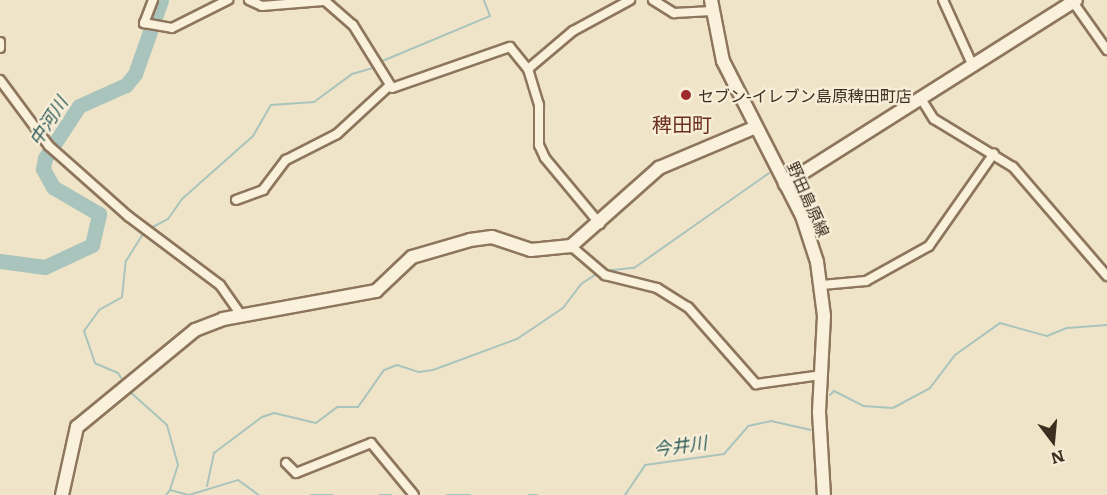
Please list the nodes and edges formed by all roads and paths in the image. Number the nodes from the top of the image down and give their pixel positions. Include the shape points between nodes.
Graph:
1 (153, 0) edge
2 (228, 0) edge
3 (249, 0) edge
4 (630, 0) edge
5 (653, 0) edge
6 (943, 0) edge
7 (324, 1) edge
8 (1075, 1) edge
9 (711, 5) edge
10 (0, 42) edge
11 (0, 48) edge
12 (1107, 50) edge
13 (972, 64) junction
14 (528, 69) junction
15 (0, 80) edge
16 (389, 86) junction
17 (920, 97) junction
18 (756, 127) junction
19 (994, 153) junction
20 (785, 184) junction
21 (236, 200) dead end
22 (600, 224) junction
23 (571, 246) junction
24 (1107, 276) edge
25 (822, 285) junction
26 (241, 315) junction
27 (822, 375) junction
28 (286, 463) dead end
29 (62, 495) edge
30 (414, 495) edge
31 (824, 495) edge

1 - 2 street via 150,24 182,27
3 - 7 street via 262,6
4 - 14 street via 573,31
5 - 9 street via 674,13
6 - 13 street
7 - 16 street via 353,25
8 - 12 street
8 - 13 main road
9 - 18 main road, 野田島原線 via 723,61
10 - 11 street
13 - 17 main road
14 - 16 street via 503,46 401,88
14 - 22 street via 539,105 539,145 545,158
15 - 26 street via 52,148 220,285
16 - 21 street via 337,134 286,160 263,190
17 - 19 street via 934,119
17 - 20 main road
18 - 20 main road, 野田島原線
18 - 22 main road via 659,168
19 - 24 street via 1013,167
19 - 25 street via 929,246 866,281
20 - 25 main road, 野田島原線 via 810,238
22 - 23 main road
23 - 26 main road via 531,250 492,237 470,240 412,257 376,291
23 - 27 street via 605,275 657,288 687,308 756,384
25 - 27 main road, 野田島原線
26 - 29 main road via 195,330 77,427 66,459
27 - 31 main road, 野田島原線
28 - 30 street via 296,473 371,442

